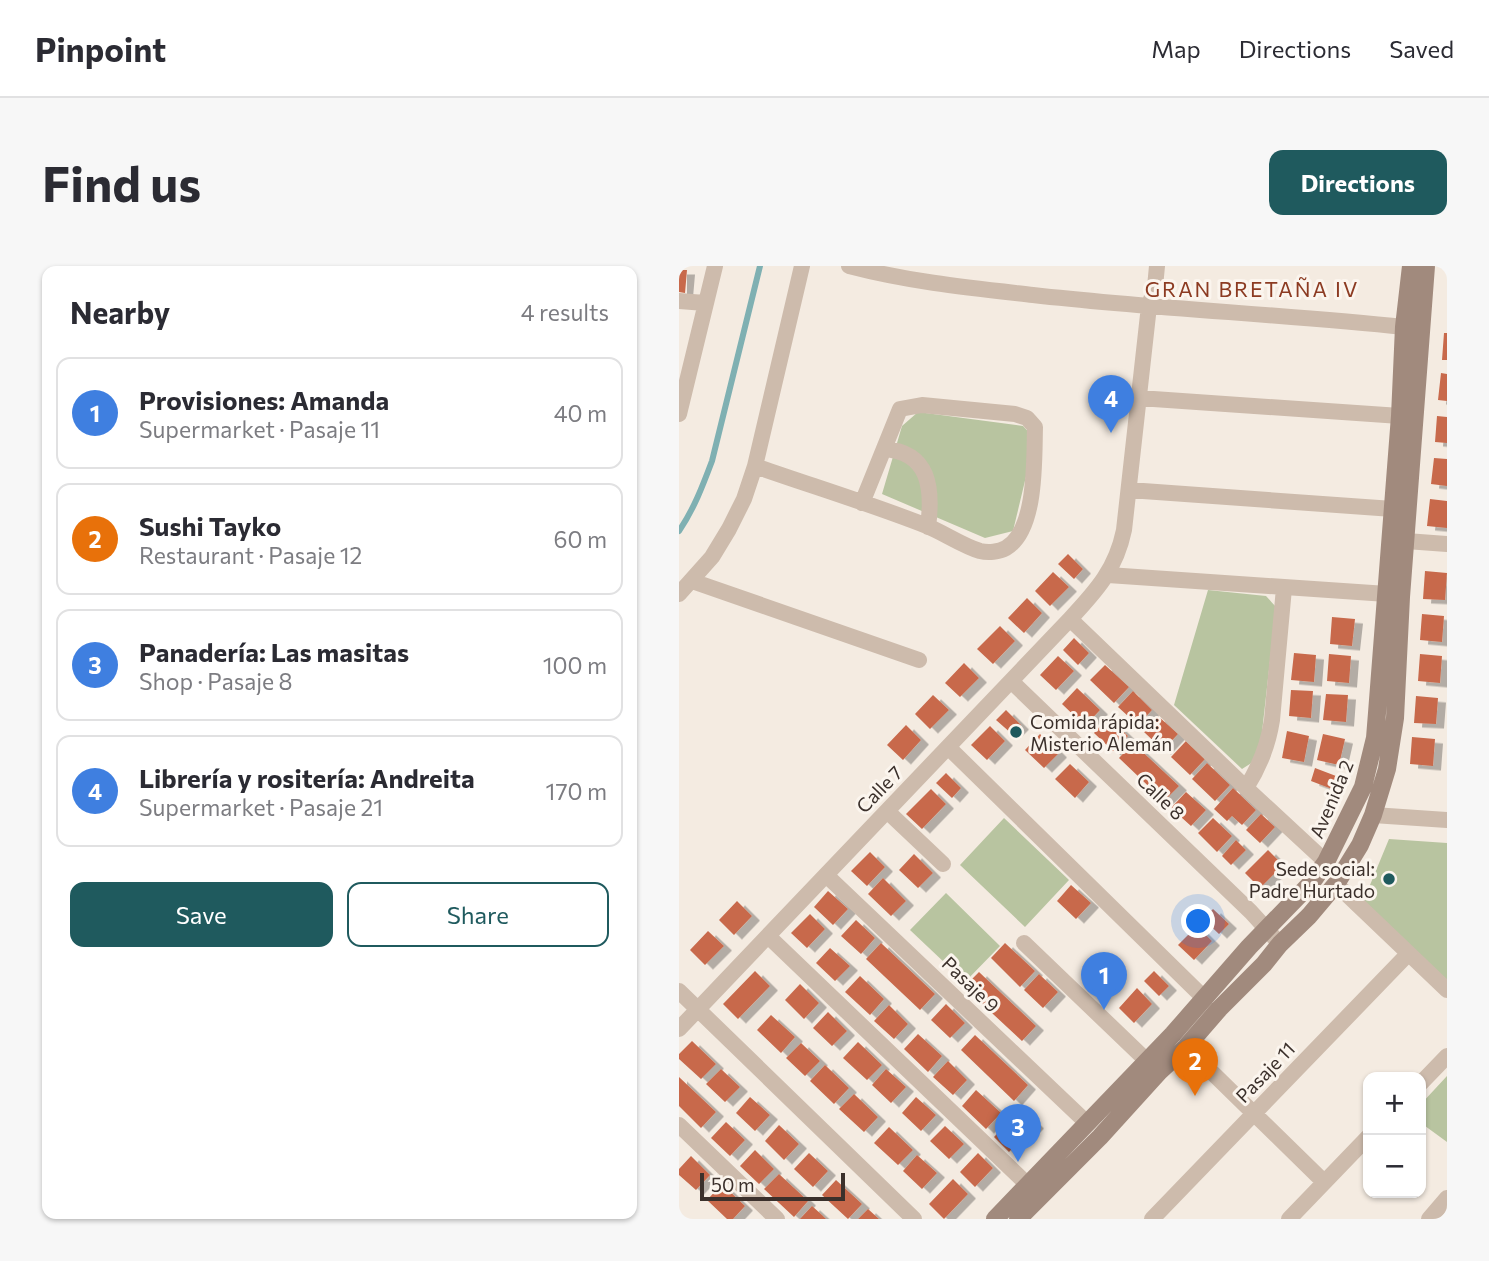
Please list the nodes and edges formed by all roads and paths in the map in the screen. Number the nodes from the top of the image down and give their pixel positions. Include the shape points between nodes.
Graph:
1 (715, 266) edge
2 (802, 266) edge
3 (849, 266) edge
4 (1157, 266) edge
5 (1411, 266) edge
6 (1426, 266) edge
7 (679, 301) edge
8 (705, 303) junction
9 (1149, 306) junction
10 (1413, 327) junction
11 (682, 385) edge
12 (1139, 398) junction
13 (679, 414) edge
14 (1400, 416) junction
15 (884, 449) junction
16 (755, 466) junction
17 (1129, 490) junction
18 (862, 503) junction
19 (1393, 509) junction
20 (928, 527) junction
21 (1398, 539) junction
22 (1447, 544) edge
23 (1108, 575) junction
24 (692, 581) junction
25 (1284, 588) junction
26 (679, 594) edge
27 (1387, 594) junction
28 (1070, 619) junction
29 (919, 660) dead end
30 (1011, 681) junction
31 (948, 747) junction
32 (1245, 788) junction
33 (887, 811) junction
34 (1373, 815) junction
35 (1447, 820) edge
36 (1326, 862) junction
37 (943, 864) dead end
38 (826, 875) junction
39 (1336, 884) junction
40 (1267, 929) junction
41 (768, 936) junction
42 (1024, 943) dead end
43 (1280, 944) junction
44 (1408, 954) junction
45 (1447, 990) edge
46 (679, 991) edge
47 (1204, 998) junction
48 (698, 1010) junction
49 (679, 1029) edge
50 (1186, 1047) junction
51 (1447, 1056) edge
52 (1147, 1061) junction
53 (1426, 1078) edge
54 (1254, 1114) junction
55 (1087, 1123) junction
56 (679, 1125) edge
57 (1363, 1142) edge
58 (1324, 1182) junction
59 (1028, 1185) junction
60 (777, 1219) edge
61 (914, 1219) edge
62 (995, 1219) edge
63 (1017, 1219) edge
64 (1152, 1219) edge
65 (1289, 1219) edge

1 - 8 street
2 - 16 street
3 - 9 street via 936,284
4 - 9 street, Calle 7
5 - 10 street, Avenida 2
6 - 10 street, Avenida 2
7 - 8 street
8 - 11 street
9 - 10 street
9 - 12 street, Calle 7
10 - 14 street, Avenida 2
10 - 21 street, Avenida 2
11 - 13 street
12 - 14 street
12 - 17 street, Calle 7
14 - 19 street, Avenida 2
15 - 18 street
15 - 20 street via 916,459 926,476
15 - 20 street via 900,409 922,405 1015,414 1027,418 1035,428 1027,520 1007,547 981,551
16 - 18 street
16 - 24 street via 729,529
17 - 19 street
17 - 23 street, Calle 7 via 1122,542
18 - 20 street
19 - 21 street, Avenida 2
21 - 22 street
21 - 27 street, Avenida 2
21 - 34 street, Avenida 2 via 1395,718
23 - 25 street
23 - 28 street, Calle 7
24 - 26 street
24 - 29 street
25 - 27 street
25 - 32 street via 1269,740
27 - 36 street, Avenida 2 via 1370,762 1363,787
28 - 30 street, Calle 7
28 - 32 street
30 - 31 street, Calle 7
30 - 40 street, Calle 8
31 - 33 street, Calle 7
31 - 47 street
32 - 36 street
33 - 37 street
33 - 38 street, Calle 7
34 - 35 street
34 - 39 street, Avenida 2
36 - 40 street, Avenida 2
38 - 41 street, Calle 7
38 - 55 street, Pasaje 9
39 - 43 street, Avenida 2
39 - 44 street
40 - 43 street, Calle 8
40 - 47 street, Avenida 2
41 - 48 street, Calle 7
41 - 59 street
42 - 52 street
43 - 50 street, Avenida 2
44 - 45 street
44 - 54 street, Pasaje 11
46 - 48 street
47 - 52 street, Avenida 2
48 - 49 street, Calle 7
48 - 61 street
50 - 54 street
50 - 63 street, Avenida 2
51 - 53 street
52 - 55 street, Avenida 2
54 - 58 street
54 - 64 street, Pasaje 11
55 - 59 street, Avenida 2
56 - 60 street
57 - 58 street
58 - 65 street
59 - 62 street, Avenida 2

